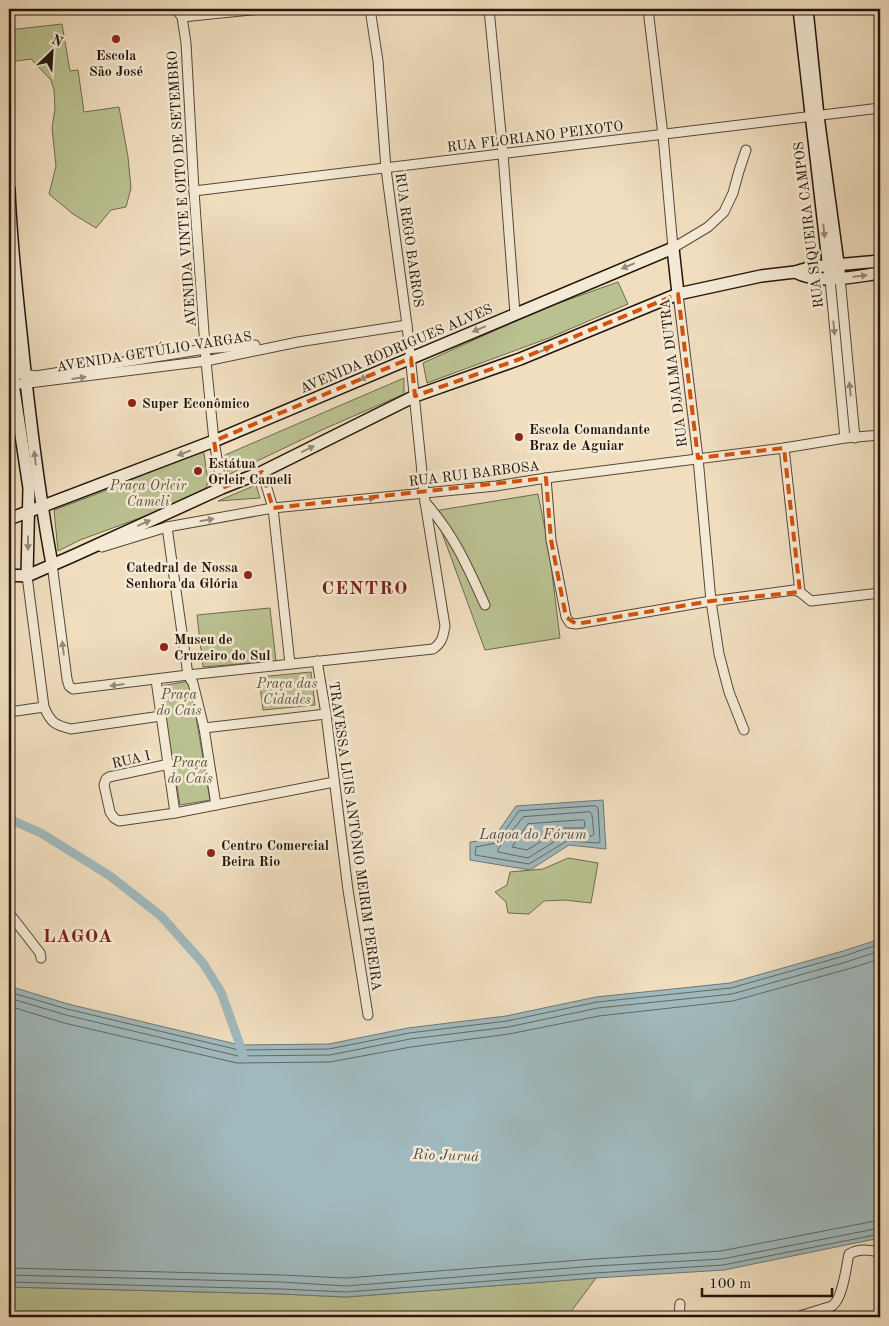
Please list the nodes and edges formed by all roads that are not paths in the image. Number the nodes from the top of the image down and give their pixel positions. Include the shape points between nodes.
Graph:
1 (176, 9) edge
2 (260, 9) edge
3 (370, 9) edge
4 (489, 9) edge
5 (648, 9) edge
6 (799, 9) edge
7 (807, 9) edge
8 (182, 17) junction
9 (805, 29) junction
10 (880, 108) edge
11 (814, 116) junction
12 (663, 135) junction
13 (746, 150) dead end
14 (503, 154) junction
15 (386, 169) junction
16 (9, 189) edge
17 (194, 191) junction
18 (10, 223) edge
19 (673, 248) junction
20 (880, 261) edge
21 (833, 266) junction
22 (795, 272) junction
23 (880, 273) edge
24 (835, 279) junction
25 (678, 294) junction
26 (9, 310) edge
27 (515, 314) junction
28 (407, 325) junction
29 (298, 342) junction
30 (205, 349) junction
31 (411, 358) junction
32 (206, 361) junction
33 (16, 379) edge
34 (416, 396) junction
35 (880, 435) edge
36 (845, 438) junction
37 (855, 438) junction
38 (214, 441) junction
39 (784, 448) junction
40 (698, 458) junction
41 (262, 472) junction
42 (546, 478) junction
43 (222, 488) junction
44 (425, 497) junction
45 (42, 507) junction
46 (273, 508) junction
47 (28, 510) junction
48 (9, 519) edge
49 (167, 527) junction
50 (76, 556) junction
51 (52, 564) junction
52 (9, 575) edge
53 (27, 576) junction
54 (800, 592) junction
55 (880, 593) edge
56 (711, 601) junction
57 (484, 605) dead end
58 (317, 661) junction
59 (290, 664) junction
60 (188, 675) junction
61 (156, 680) junction
62 (44, 707) junction
63 (9, 712) edge
64 (326, 714) junction
65 (161, 716) junction
66 (204, 728) junction
67 (744, 730) dead end
68 (169, 764) junction
69 (334, 782) junction
70 (216, 805) junction
71 (175, 813) junction
72 (9, 913) edge
73 (41, 958) dead end
74 (368, 1015) dead end
75 (880, 1252) edge
76 (680, 1304) dead end
77 (535, 1317) edge
78 (555, 1317) edge
79 (679, 1317) edge
80 (796, 1317) edge

1 - 8 street, AVENIDA VINTE E OITO DE SETEMBRO
2 - 8 street
3 - 15 street, RUA REGO BARROS via 378,61
4 - 14 street
5 - 12 street, RUA DJALMA DUTRA
6 - 9 street, RUA SIQUEIRA CAMPOS
7 - 9 street, RUA SIQUEIRA CAMPOS
8 - 17 street, AVENIDA VINTE E OITO DE SETEMBRO
9 - 11 street, RUA SIQUEIRA CAMPOS
10 - 11 street, RUA FLORIANO PEIXOTO
11 - 12 street, RUA FLORIANO PEIXOTO
11 - 21 street, RUA SIQUEIRA CAMPOS
12 - 14 street, RUA FLORIANO PEIXOTO
12 - 19 street, RUA DJALMA DUTRA
13 - 19 street, AVENIDA RODRIGUES ALVES via 734,193 724,212 703,231
14 - 15 street, RUA FLORIANO PEIXOTO
14 - 27 street
15 - 17 street, RUA FLORIANO PEIXOTO
15 - 28 street, RUA REGO BARROS
16 - 18 street
17 - 30 street, AVENIDA VINTE E OITO DE SETEMBRO
18 - 33 street
19 - 25 street, RUA DJALMA DUTRA
19 -> 27 street, AVENIDA RODRIGUES ALVES
20 - 21 street
21 - 22 street
21 - 24 street, RUA SIQUEIRA CAMPOS
22 - 24 street via 814,278
22 - 25 street
24 -> 23 street
24 -> 36 street, RUA SIQUEIRA CAMPOS
37 -> 24 street, RUA SIQUEIRA CAMPOS
34 -> 25 street via 520,359
25 - 40 street, RUA DJALMA DUTRA
26 - 33 street
27 -> 31 street, AVENIDA RODRIGUES ALVES
28 - 29 street, AVENIDA GETÚLIO VARGAS
28 - 31 street, RUA REGO BARROS
29 - 30 street, AVENIDA GETÚLIO VARGAS
29 - 32 street, AVENIDA GETÚLIO VARGAS
30 - 32 street, AVENIDA VINTE E OITO DE SETEMBRO
30 - 33 street, AVENIDA GETÚLIO VARGAS
31 - 34 street, RUA REGO BARROS
31 -> 38 street, AVENIDA RODRIGUES ALVES
33 -> 32 street, AVENIDA GETÚLIO VARGAS
32 - 38 street, AVENIDA VINTE E OITO DE SETEMBRO
45 -> 33 street
33 - 47 street via 29,488
41 -> 34 street
34 - 44 street, RUA REGO BARROS
35 - 37 street, RUA RUI BARBOSA
36 - 37 street, RUA RUI BARBOSA
36 - 39 street, RUA RUI BARBOSA
38 - 43 street, AVENIDA VINTE E OITO DE SETEMBRO
38 -> 45 street, AVENIDA RODRIGUES ALVES
39 - 40 street, RUA RUI BARBOSA
39 - 54 street
40 - 42 street, RUA RUI BARBOSA
40 - 56 street, RUA DJALMA DUTRA
41 - 43 street
41 - 46 street
42 - 44 street, RUA RUI BARBOSA
42 - 56 street via 552,548 570,623
50 -> 43 street
46 -> 44 street, RUA RUI BARBOSA
44 - 57 street via 458,545
44 - 58 street, RUA REGO BARROS via 445,626 443,638 433,649
45 - 47 street, AVENIDA RODRIGUES ALVES
45 - 51 street
49 -> 46 street, RUA RUI BARBOSA
46 - 59 street
47 - 48 street, AVENIDA RODRIGUES ALVES
47 -> 53 street
49 - 50 street, RUA RUI BARBOSA
49 - 60 street
50 - 51 street
51 - 53 street
61 -> 51 street via 78,690 69,686
52 - 53 street
53 - 62 street
54 - 55 street via 812,601
54 - 56 street via 794,590
56 - 67 street, RUA DJALMA DUTRA via 719,654
58 - 59 street
58 - 64 street, TRAVESSA LUIS ANTÔNIO MEIRIM PEREIRA
59 - 60 street
60 - 61 street
60 - 66 street
61 - 65 street
62 - 63 street
62 - 65 street via 49,719 58,726 71,729
64 - 66 street
64 - 69 street, TRAVESSA LUIS ANTÔNIO MEIRIM PEREIRA
65 - 68 street
66 - 70 street
68 - 71 street
68 - 71 street, RUA I via 106,779 104,785 111,814 120,821
69 - 70 street
69 - 74 street, TRAVESSA LUIS ANTÔNIO MEIRIM PEREIRA
70 - 71 street
72 - 73 street
75 - 80 street via 865,1249 849,1254 836,1304
76 - 79 street
77 - 78 street

